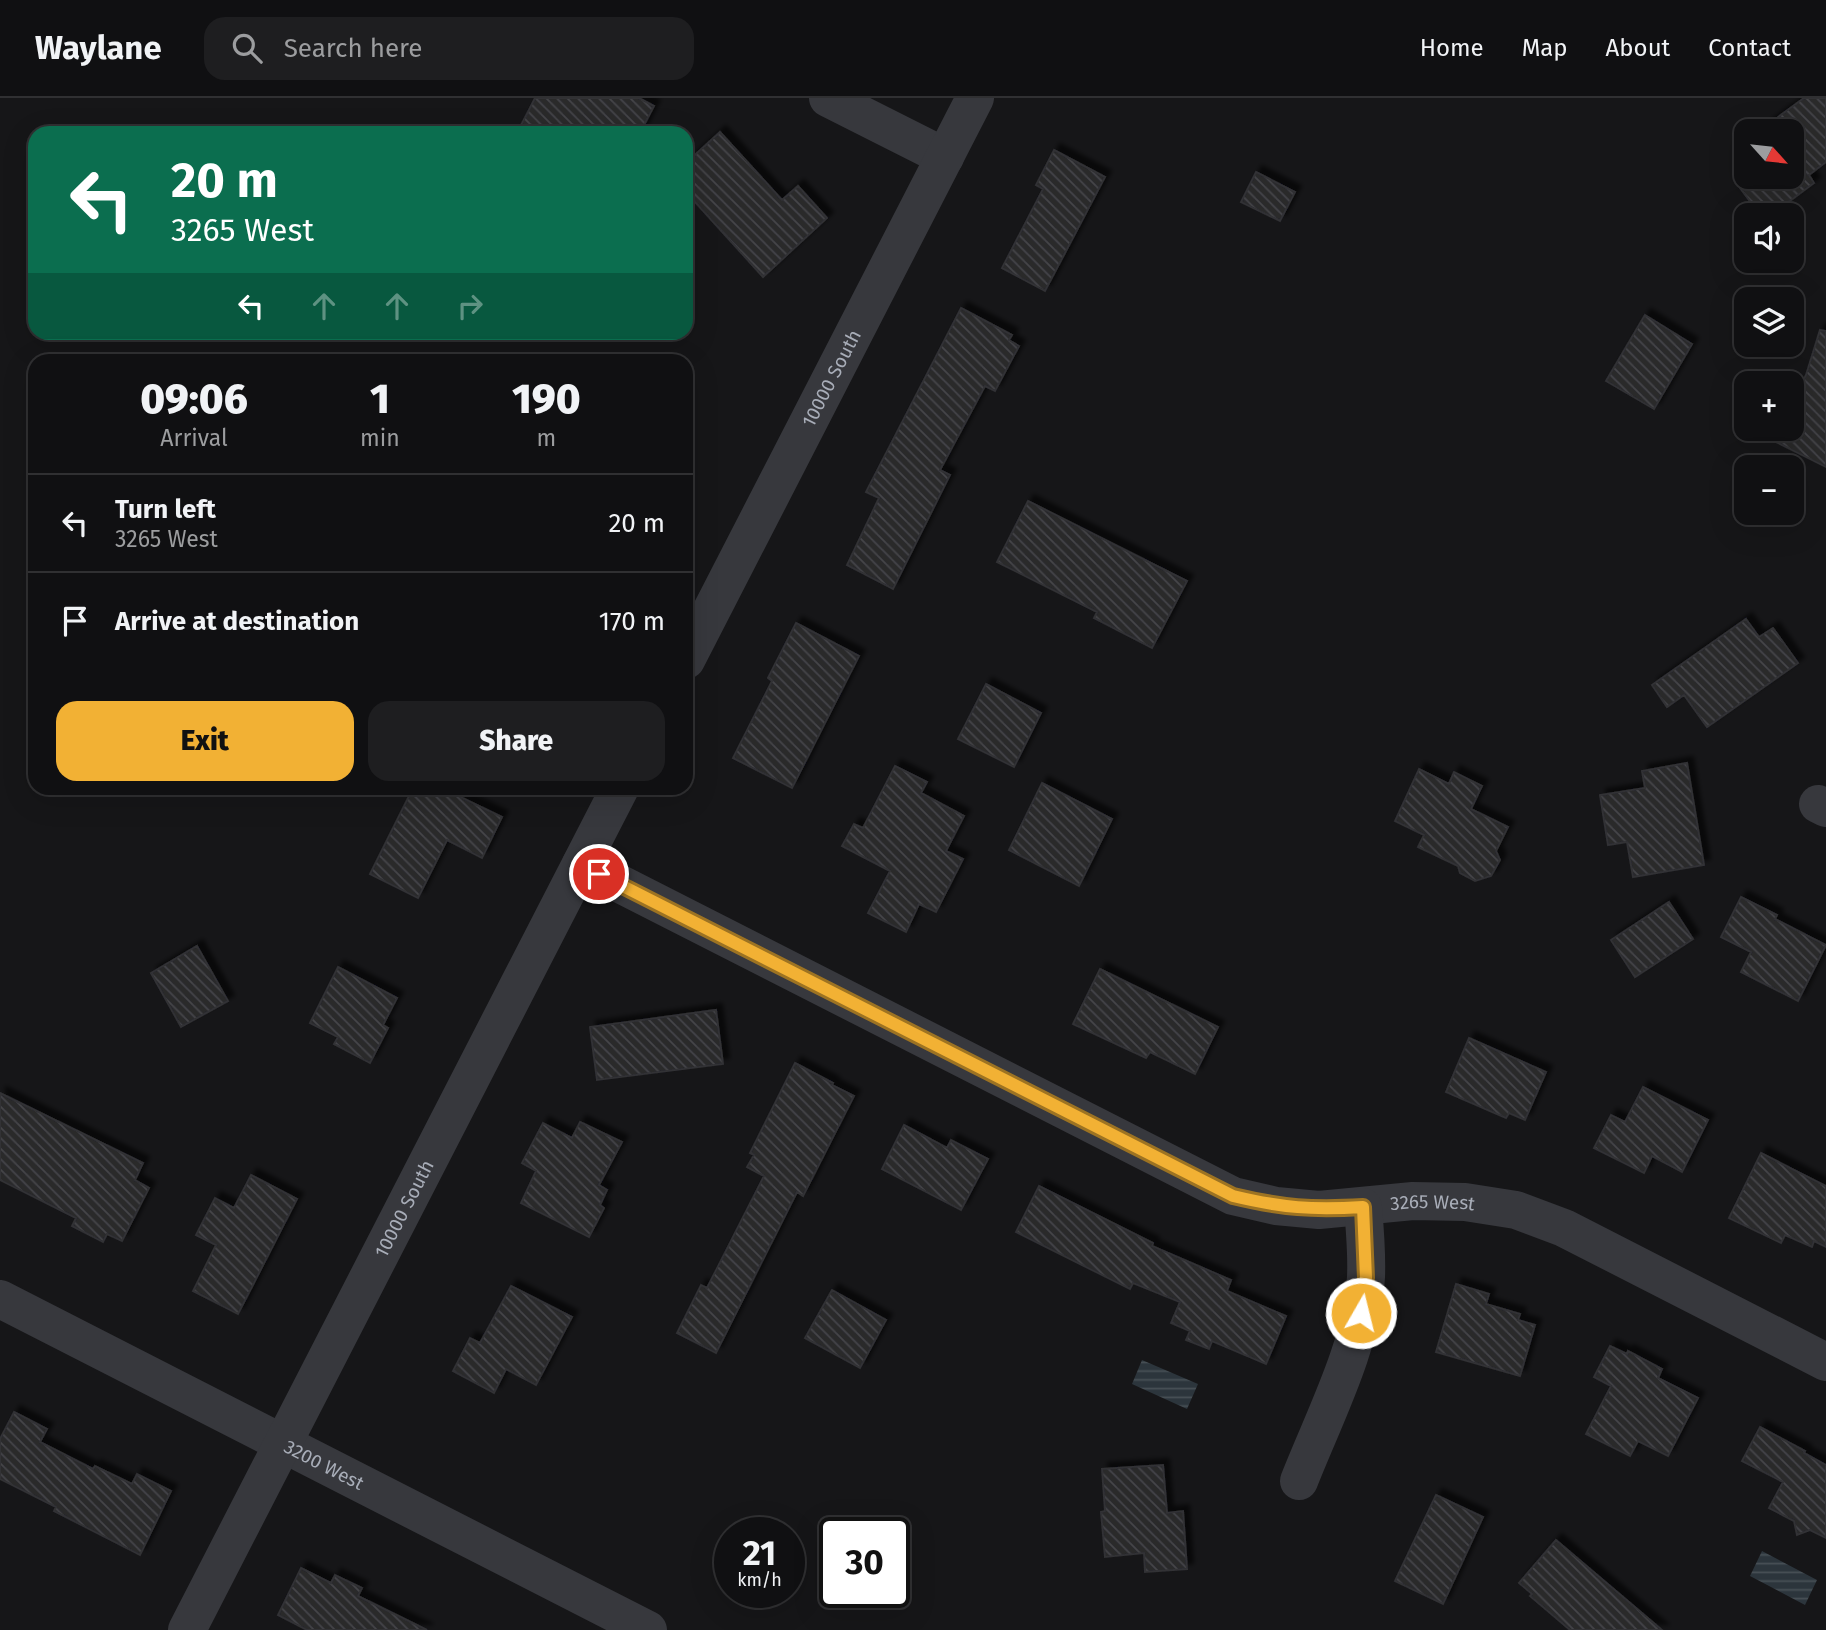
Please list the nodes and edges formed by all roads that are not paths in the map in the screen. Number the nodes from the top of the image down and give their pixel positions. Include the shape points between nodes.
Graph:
1 (828, 98) edge
2 (975, 98) edge
3 (945, 157) junction
4 (693, 646) edge
5 (616, 795) edge
6 (581, 864) junction
7 (1363, 1207) junction
8 (0, 1300) edge
9 (1826, 1362) edge
10 (282, 1444) junction
11 (1299, 1481) dead end
12 (187, 1630) edge
13 (648, 1630) edge

1 - 3 street
2 - 3 street, 10000 South
3 - 4 street, 10000 South
5 - 6 street, 10000 South
6 - 7 street, 3265 West via 1233,1196 1319,1210
6 - 10 street, 10000 South
7 - 9 street, 3265 West via 1413,1201 1465,1202 1516,1210 1564,1228
7 - 11 street via 1366,1278 1361,1313 1352,1348
8 - 10 street, 3200 West
10 - 12 street, 10000 South
10 - 13 street, 3200 West

